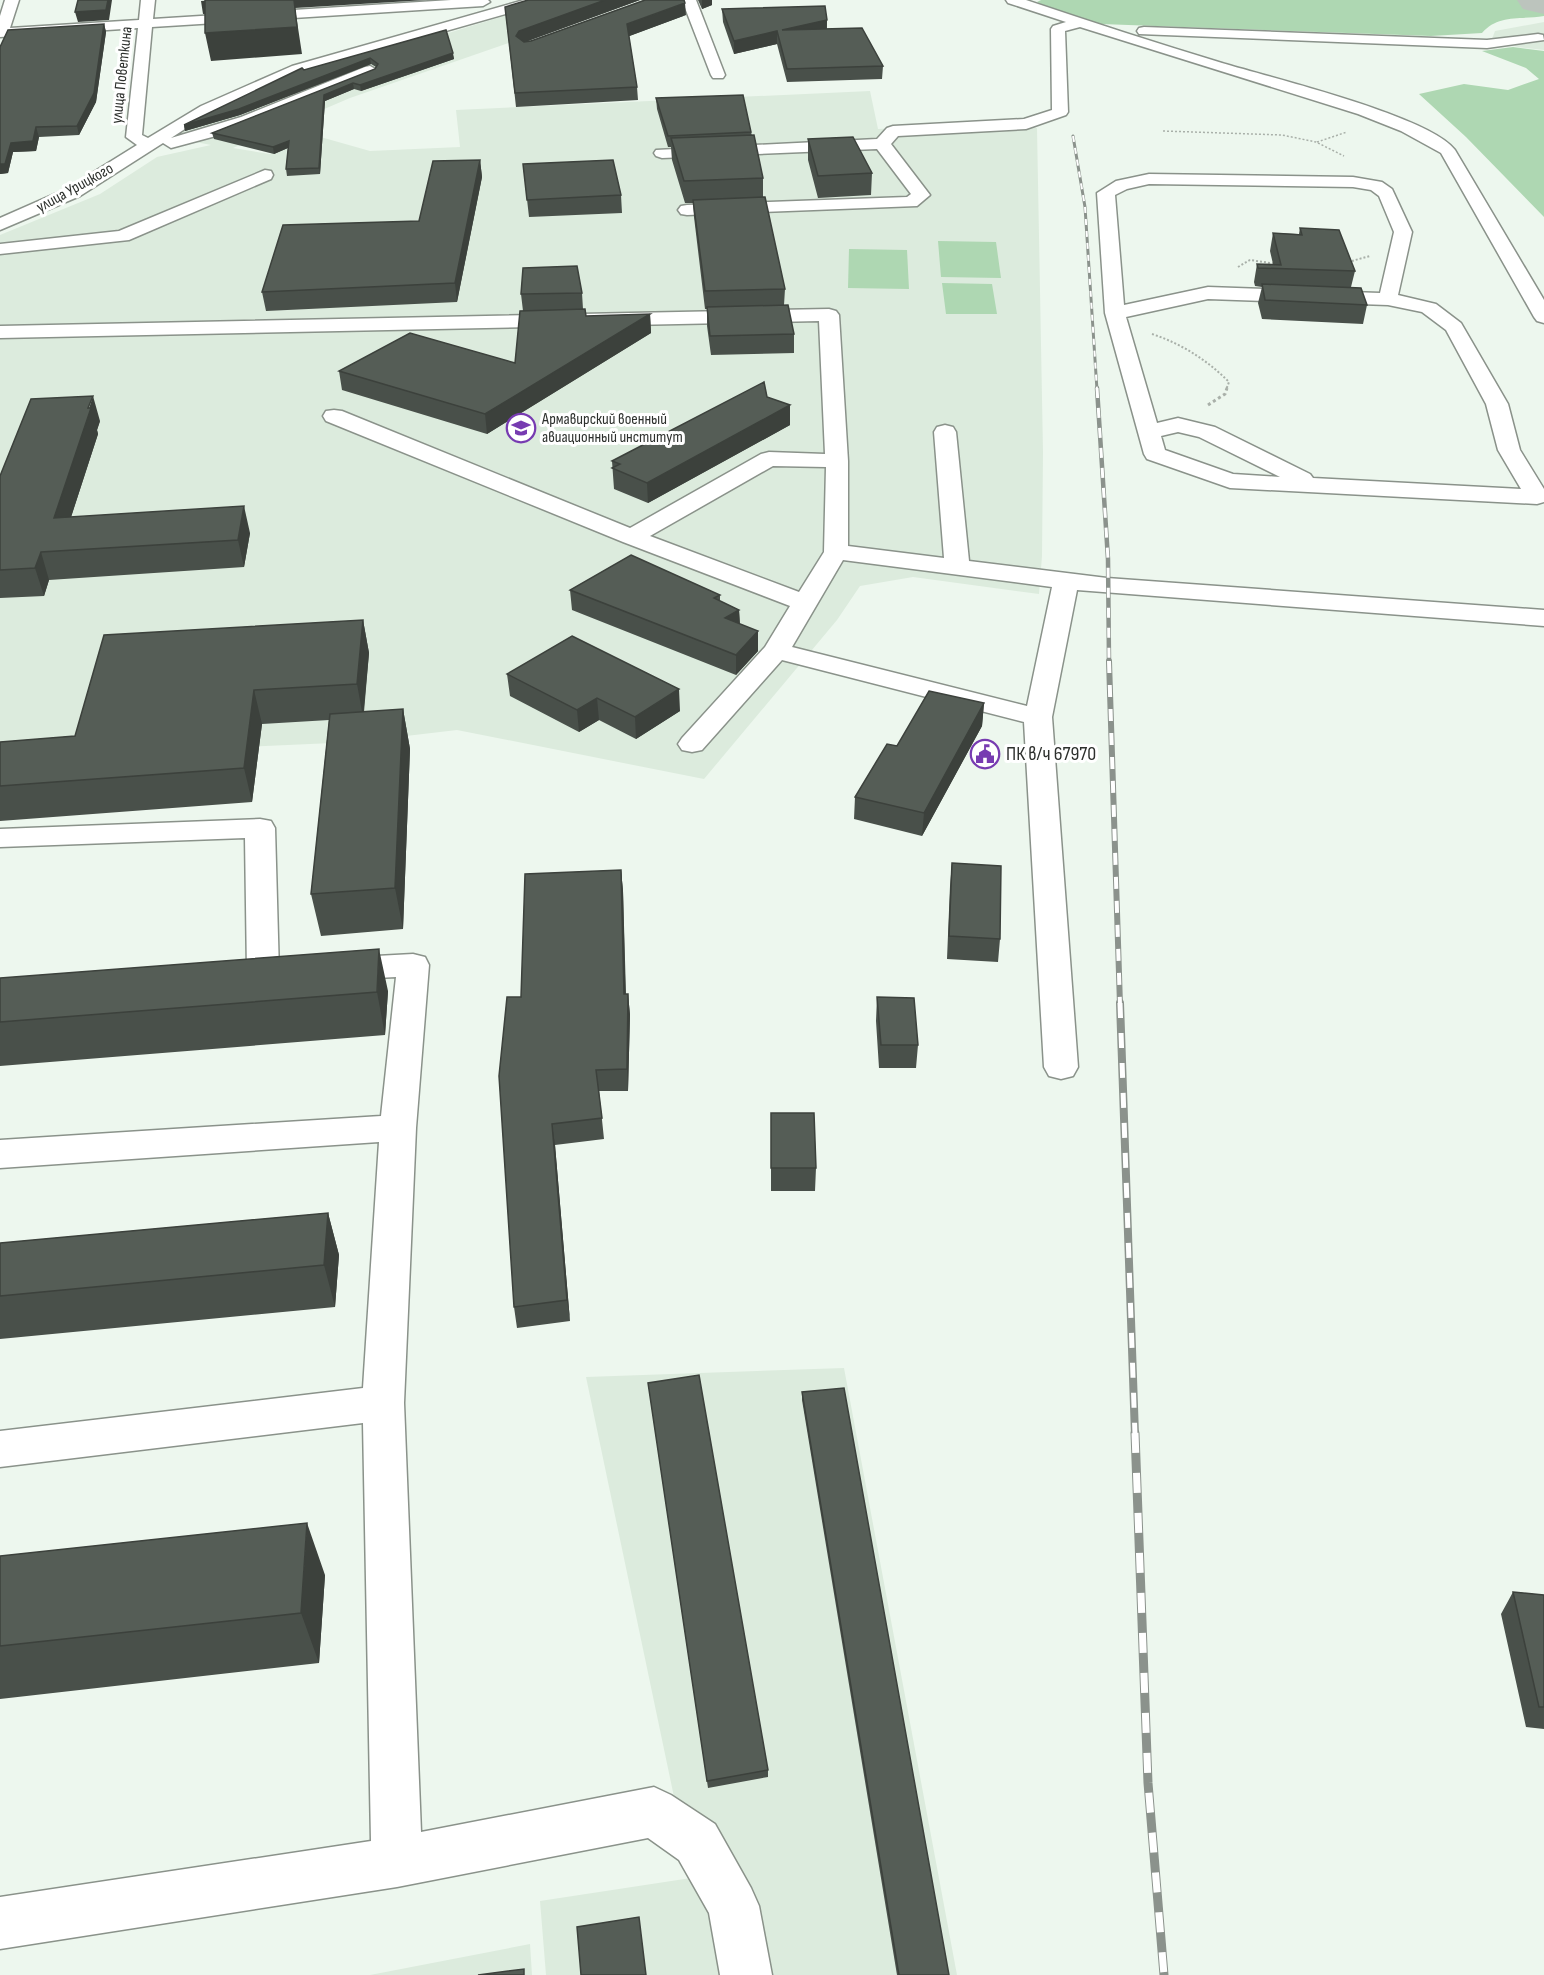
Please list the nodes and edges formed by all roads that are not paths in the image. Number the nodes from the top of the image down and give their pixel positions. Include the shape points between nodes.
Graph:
1 (12, 0) edge
2 (148, 0) edge
3 (156, 0) edge
4 (506, 0) edge
5 (689, 0) edge
6 (1013, 0) edge
7 (530, 3) edge
8 (332, 6) edge
9 (1079, 23) junction
10 (146, 24) junction
11 (1100, 30) junction
12 (1, 33) edge
13 (1538, 38) dead end
14 (385, 65) edge
15 (718, 75) dead end
16 (882, 144) junction
17 (148, 145) junction
18 (662, 153) dead end
19 (266, 174) dead end
20 (687, 210) edge
21 (0, 225) edge
22 (0, 249) edge
23 (1388, 299) junction
24 (1544, 317) edge
25 (1116, 318) junction
26 (0, 332) edge
27 (334, 416) dead end
28 (945, 432) dead end
29 (1149, 432) junction
30 (837, 461) junction
31 (1315, 485) junction
32 (1541, 499) edge
33 (631, 537) junction
34 (836, 552) junction
35 (957, 567) junction
36 (1066, 580) junction
37 (805, 603) junction
38 (1544, 618) edge
39 (776, 651) junction
40 (1038, 717) junction
41 (692, 744) dead end
42 (0, 838) edge
43 (1060, 1066) dead end
44 (398, 1128) junction
45 (0, 1154) edge
46 (383, 1403) junction
47 (0, 1449) edge
48 (397, 1862) junction
49 (0, 1923) edge
50 (747, 1975) edge

1 - 12 street
2 - 3 street
2 - 10 street, улица Поветкина
4 - 8 street
5 - 15 street
6 - 9 street
7 - 17 street, улица Урицкого via 297,69 206,109
8 - 10 street
9 - 11 street
9 - 16 street via 1058,29 1060,112 1026,124 893,131
10 - 12 street
10 - 17 street, улица Поветкина via 134,137
11 - 13 street via 1486,44
11 - 24 street via 1355,109 1425,135 1447,150
14 - 17 street via 213,132
16 - 18 street
16 - 20 street via 921,195 911,202
17 - 21 street, улица Урицкого via 74,192
19 - 22 street via 123,236
23 - 25 street via 1208,293
23 - 25 street via 1403,232 1386,194 1376,186 1353,182 1149,179 1106,193
23 - 32 street via 1430,308 1454,327 1497,404 1509,450
25 - 29 street
26 - 30 street via 830,315
27 - 33 street
28 - 35 street
29 - 31 street via 1178,425 1207,432
29 - 31 street via 1155,454 1230,481
30 - 33 street via 769,459
30 - 34 street
31 - 32 street
33 - 37 street
34 - 35 street
34 - 37 street
35 - 36 street
36 - 38 street
36 - 40 street
37 - 39 street
39 - 40 street
39 - 41 street
40 - 43 street
42 - 44 street via 260,828 251,974 413,965
44 - 45 street
44 - 46 street
46 - 47 street
46 - 48 street
48 - 49 street
48 - 50 street via 654,1812 698,1842 733,1906

